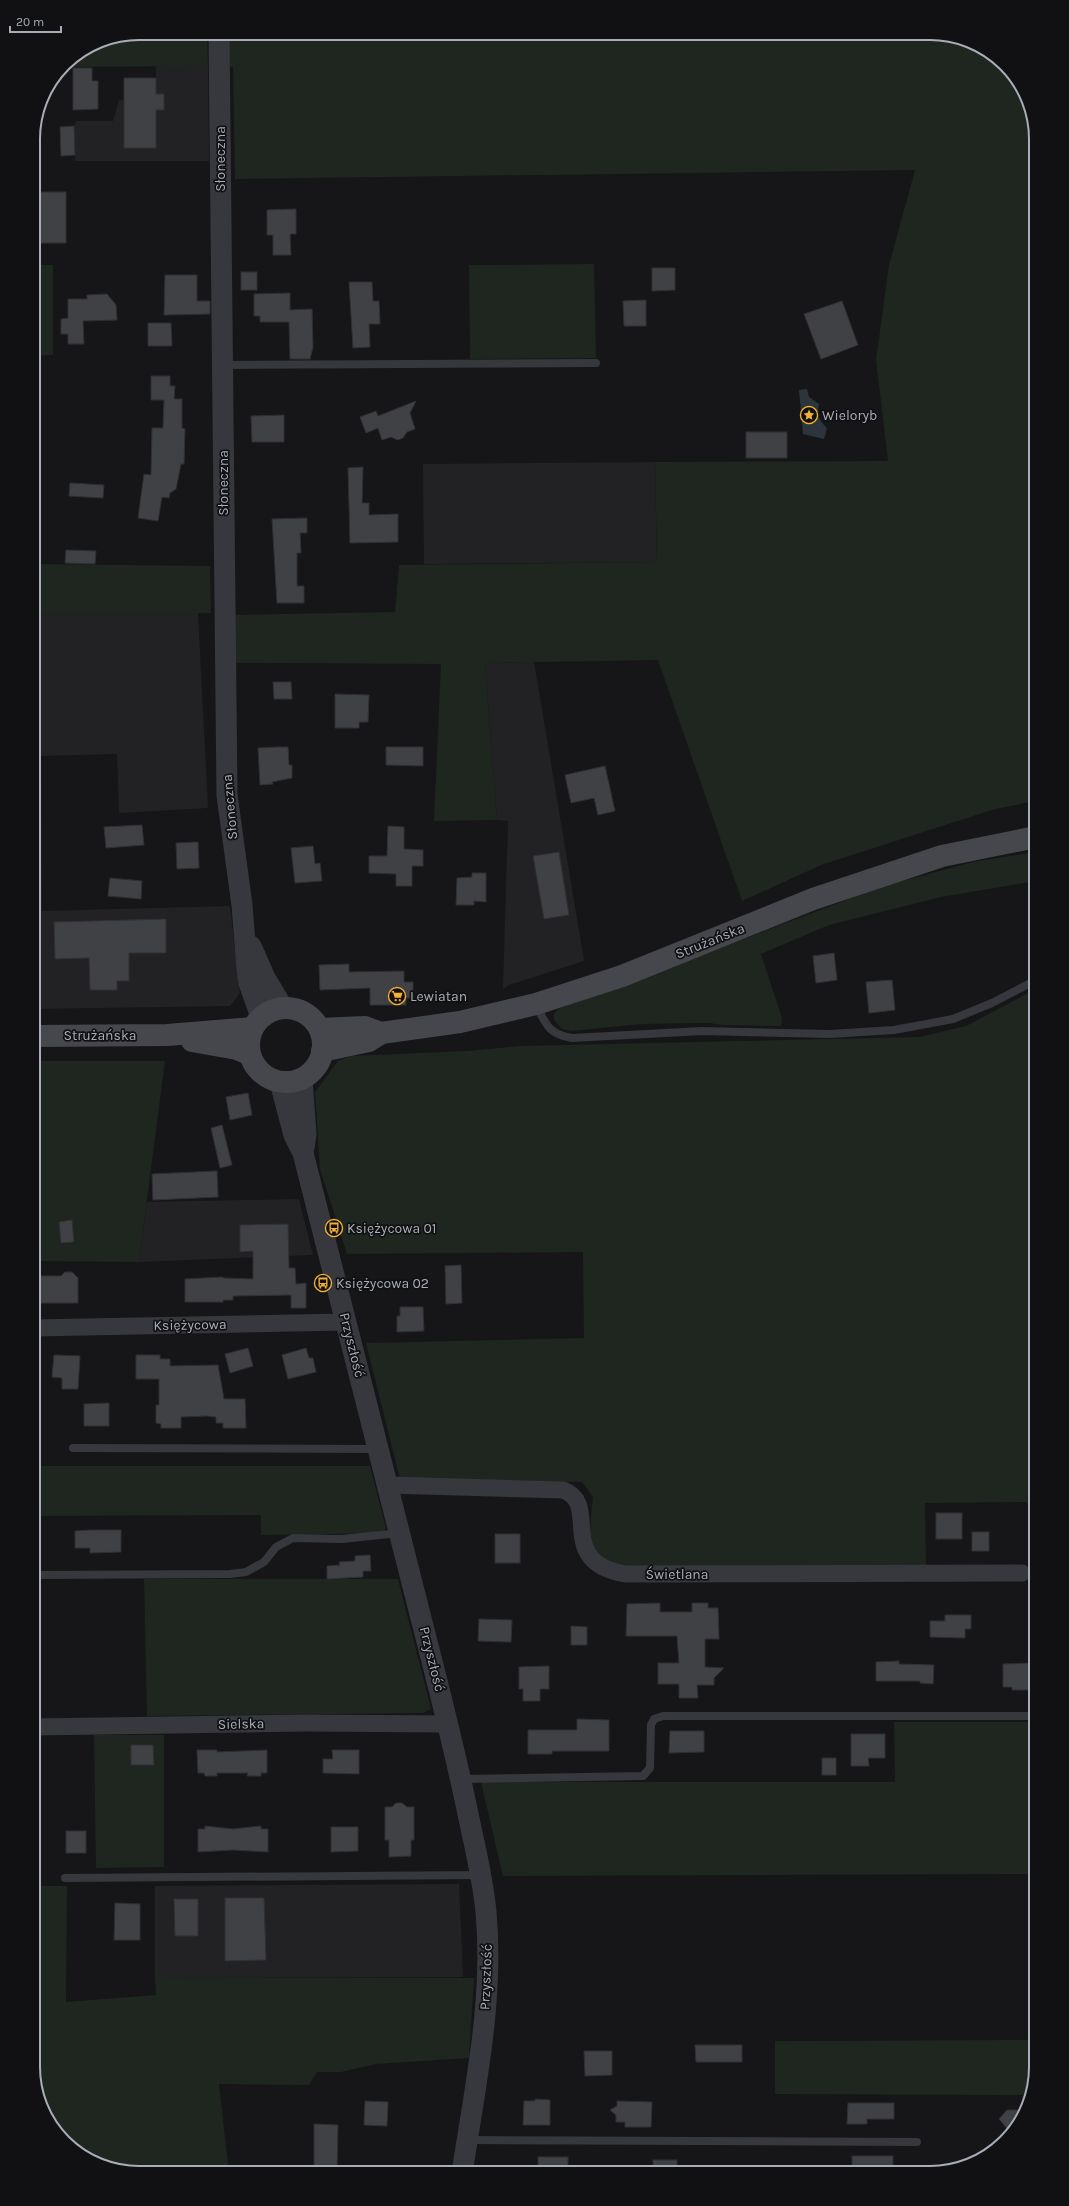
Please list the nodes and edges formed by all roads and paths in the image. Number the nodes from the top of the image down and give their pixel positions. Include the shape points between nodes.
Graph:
1 (219, 40) edge
2 (596, 364) dead end
3 (222, 365) junction
4 (1029, 838) edge
5 (245, 932) junction
6 (1029, 984) edge
7 (536, 1004) junction
8 (283, 1008) junction
9 (257, 1022) junction
10 (320, 1029) junction
11 (381, 1033) junction
12 (167, 1035) junction
13 (40, 1036) edge
14 (322, 1051) junction
15 (249, 1054) junction
16 (302, 1079) junction
17 (280, 1082) junction
18 (303, 1153) junction
19 (346, 1322) junction
20 (40, 1328) edge
21 (74, 1448) dead end
22 (378, 1448) junction
23 (388, 1485) junction
24 (400, 1533) junction
25 (1022, 1573) dead end
26 (40, 1575) edge
27 (1029, 1716) edge
28 (448, 1724) junction
29 (40, 1727) edge
30 (461, 1779) junction
31 (481, 1875) junction
32 (64, 1878) dead end
33 (467, 2140) junction
34 (917, 2142) dead end
35 (463, 2166) edge

1 - 3 street, Słoneczna
2 - 3 lane
3 - 5 street, Słoneczna via 227,795
4 - 7 main road, Strużańska via 935,858 814,899 622,976
5 - 8 street, Słoneczna via 265,978
5 - 9 street, Słoneczna via 249,983
6 - 7 lane via 953,1020 894,1030 830,1034 702,1031 572,1038 560,1036 549,1029
7 - 11 main road, Strużańska via 460,1022
8 - 9 main road via 272,1010
8 - 10 main road via 305,1013
9 - 12 main road, Strużańska
9 - 15 main road via 248,1044
10 - 11 main road, Strużańska via 365,1027
10 - 14 main road
11 - 14 main road, Strużańska via 369,1041
12 - 13 main road, Strużańska
12 - 15 main road, Strużańska via 237,1049
14 - 16 main road via 318,1063
15 - 17 main road via 260,1072
16 - 17 main road
16 - 18 street, Przyszłość via 306,1134
17 - 18 street, Przyszłość via 294,1135
18 - 19 street, Przyszłość
19 - 20 street, Księżycowa
19 - 22 street, Przyszłość
21 - 22 lane
22 - 23 street, Przyszłość
23 - 24 street, Przyszłość
23 - 25 street, Świetlana via 571,1492 579,1504 586,1553 602,1568 625,1574
24 - 26 lane via 342,1539 293,1538 276,1547 264,1562 246,1572 230,1574
24 - 28 street, Przyszłość
27 - 30 lane via 663,1716 654,1719 651,1725 650,1768 643,1776
28 - 29 street, Sielska via 305,1723
28 - 30 street, Przyszłość
30 - 31 street, Przyszłość
31 - 32 lane
31 - 33 street, Przyszłość via 488,1957 484,2020
33 - 34 lane
33 - 35 street, Przyszłość

